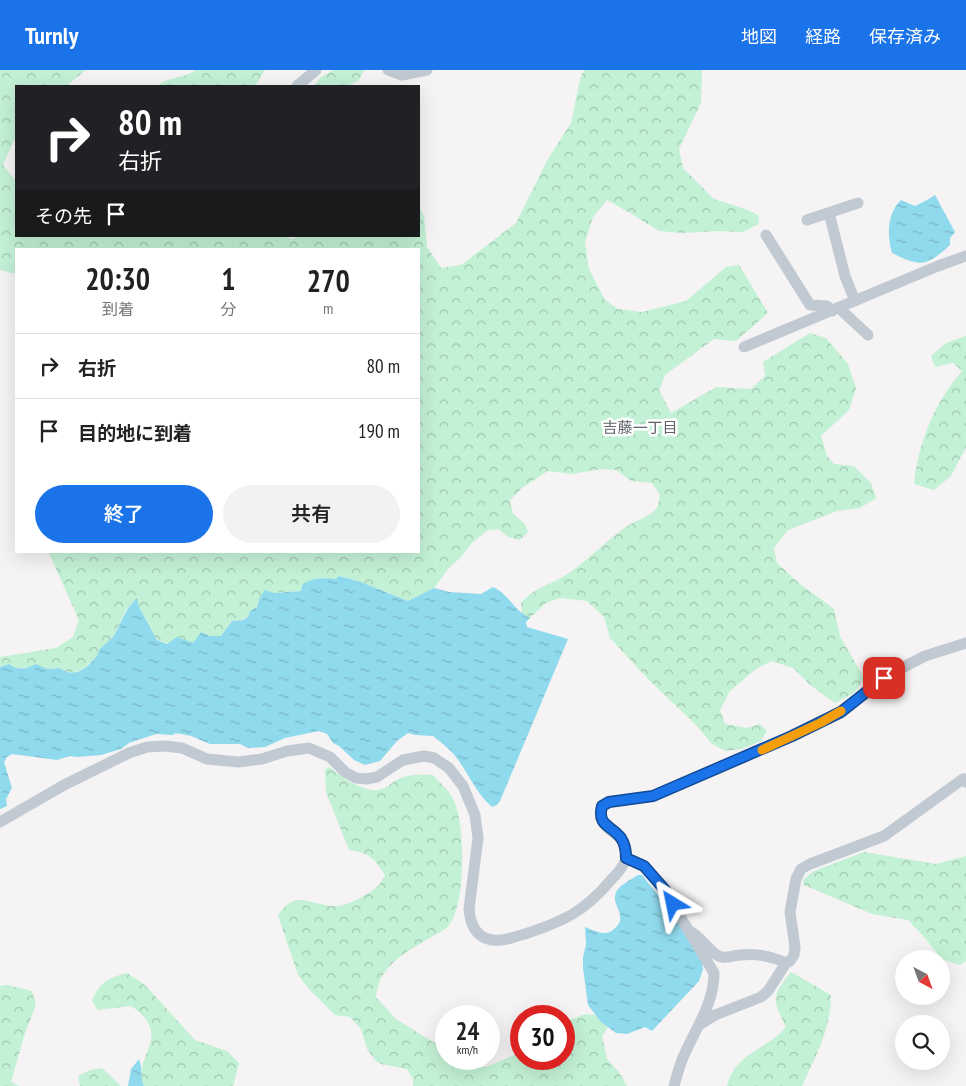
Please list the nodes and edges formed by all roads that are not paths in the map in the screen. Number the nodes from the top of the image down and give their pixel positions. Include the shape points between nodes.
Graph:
1 (316, 70) edge
2 (388, 70) edge
3 (427, 70) edge
4 (298, 85) edge
5 (858, 204) dead end
6 (829, 213) junction
7 (807, 220) dead end
8 (766, 235) dead end
9 (966, 256) edge
10 (856, 301) junction
11 (836, 309) junction
12 (868, 335) dead end
13 (744, 347) dead end
14 (966, 643) edge
15 (966, 782) edge
16 (0, 822) edge
17 (626, 858) junction
18 (689, 931) junction
19 (786, 963) junction
20 (699, 1025) junction
21 (674, 1086) edge

1 - 4 street
2 - 3 street via 402,75
5 - 6 street
6 - 7 street
6 - 10 street via 845,276
8 - 11 street via 810,305
9 - 10 street
10 - 11 street
11 - 12 street
11 - 13 street
14 - 17 street via 925,656 894,672 841,712 792,736 653,796 609,802 602,806 602,821 622,839
15 - 19 street via 963,779 884,836 801,869 790,912 794,955
16 - 17 street via 64,785 146,747 182,748 207,759 238,762 309,748 330,757 356,778 377,777 413,757 434,758 449,768 463,786 475,815 478,838 469,909 474,928 488,940 506,940 570,916 598,896
17 - 18 street via 644,866 665,890
18 - 19 street via 721,957 758,954
18 - 20 street via 714,973 710,1000
19 - 20 street via 761,997 715,1015
20 - 21 street via 684,1053

